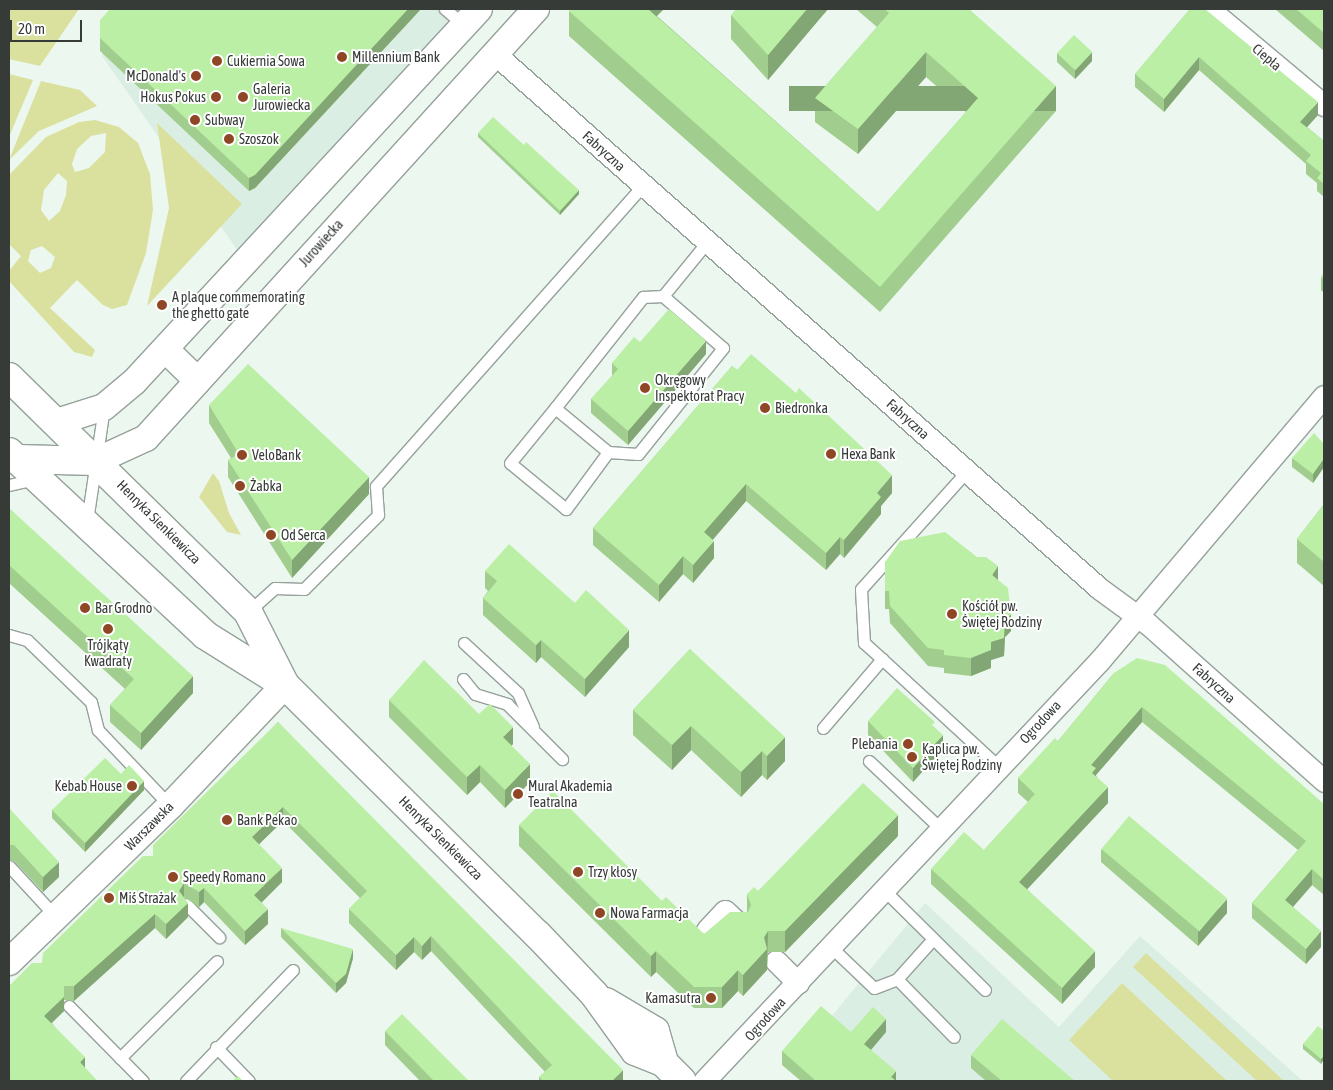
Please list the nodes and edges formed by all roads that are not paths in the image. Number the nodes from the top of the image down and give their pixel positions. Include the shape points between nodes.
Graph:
1 (445, 9) edge
2 (536, 9) edge
3 (1209, 9) edge
4 (472, 17) edge
5 (494, 53) junction
6 (1324, 105) edge
7 (642, 185) junction
8 (706, 242) junction
9 (260, 248) junction
10 (292, 274) junction
11 (663, 296) junction
12 (165, 349) junction
13 (9, 377) edge
14 (197, 380) junction
15 (1324, 396) edge
16 (104, 407) junction
17 (555, 408) junction
18 (56, 422) junction
19 (608, 452) junction
20 (12, 455) edge
21 (96, 461) junction
22 (967, 471) junction
23 (36, 478) junction
24 (9, 485) edge
25 (86, 525) junction
26 (248, 612) junction
27 (1138, 616) junction
28 (9, 635) edge
29 (464, 643) dead end
30 (882, 660) junction
31 (463, 679) dead end
32 (285, 684) junction
33 (823, 728) dead end
34 (536, 734) junction
35 (562, 759) dead end
36 (869, 761) dead end
37 (999, 767) junction
38 (1324, 781) edge
39 (170, 806) junction
40 (941, 829) junction
41 (9, 866) edge
42 (884, 890) junction
43 (186, 904) edge
44 (56, 917) junction
45 (738, 924) edge
46 (707, 930) edge
47 (219, 937) dead end
48 (932, 940) junction
49 (831, 947) junction
50 (18, 958) edge
51 (776, 961) dead end
52 (217, 962) dead end
53 (293, 970) dead end
54 (897, 979) junction
55 (798, 983) junction
56 (985, 990) dead end
57 (69, 1006) edge
58 (954, 1037) dead end
59 (216, 1047) junction
60 (120, 1058) junction
61 (673, 1072) edge
62 (143, 1081) edge
63 (186, 1081) edge
64 (248, 1081) edge
65 (704, 1081) edge

1 - 4 lane
2 - 5 street, Jurowiecka
3 - 6 street, Ciepła
4 - 5 street
4 - 9 street
5 - 7 street, Fabryczna
5 - 10 street, Jurowiecka
7 - 8 street, Fabryczna
7 - 26 lane via 376,486 378,515 304,589 275,588
8 - 11 lane
8 - 22 street, Fabryczna
9 - 10 street
9 - 12 street
10 - 14 street, Jurowiecka
11 - 17 lane via 643,297
11 - 19 lane via 723,348 638,454
12 - 14 street
12 - 16 street
13 - 18 main road, Henryka Sienkiewicza
14 - 21 street, Jurowiecka via 146,438
15 - 27 street, Ogrodowa
16 - 18 street
16 - 21 lane
17 - 19 lane
17 - 19 lane via 510,463 566,508
18 - 21 main road, Henryka Sienkiewicza
20 - 21 main road
20 - 23 main road, Henryka Sienkiewicza
21 - 25 lane
21 - 26 main road, Henryka Sienkiewicza
22 - 27 street, Fabryczna via 1100,589
22 - 30 lane via 861,589 864,643
23 - 24 lane
23 - 25 main road, Henryka Sienkiewicza
25 - 32 main road, Henryka Sienkiewicza via 205,635
26 - 32 main road, Henryka Sienkiewicza
27 - 37 street, Ogrodowa
27 - 38 street, Fabryczna
28 - 39 lane via 27,640 91,702 98,730
29 - 34 lane via 518,693
30 - 33 lane
30 - 37 lane
31 - 34 lane via 475,694 507,704
32 - 39 street, Warszawska
32 - 61 main road, Henryka Sienkiewicza via 594,994 635,1051
34 - 35 lane
36 - 40 lane
37 - 40 street, Ogrodowa
39 - 44 street, Warszawska via 133,849
40 - 42 street, Ogrodowa
41 - 44 lane
42 - 48 lane
42 - 49 street, Ogrodowa
43 - 47 lane
44 - 50 street, Warszawska
45 - 46 street via 725,911
48 - 54 lane
48 - 56 lane
49 - 54 lane via 874,988
49 - 55 street, Ogrodowa
51 - 55 street
52 - 60 lane
53 - 59 lane
54 - 58 lane
55 - 65 street, Ogrodowa
57 - 60 lane
59 - 63 lane
59 - 64 lane
60 - 62 lane

